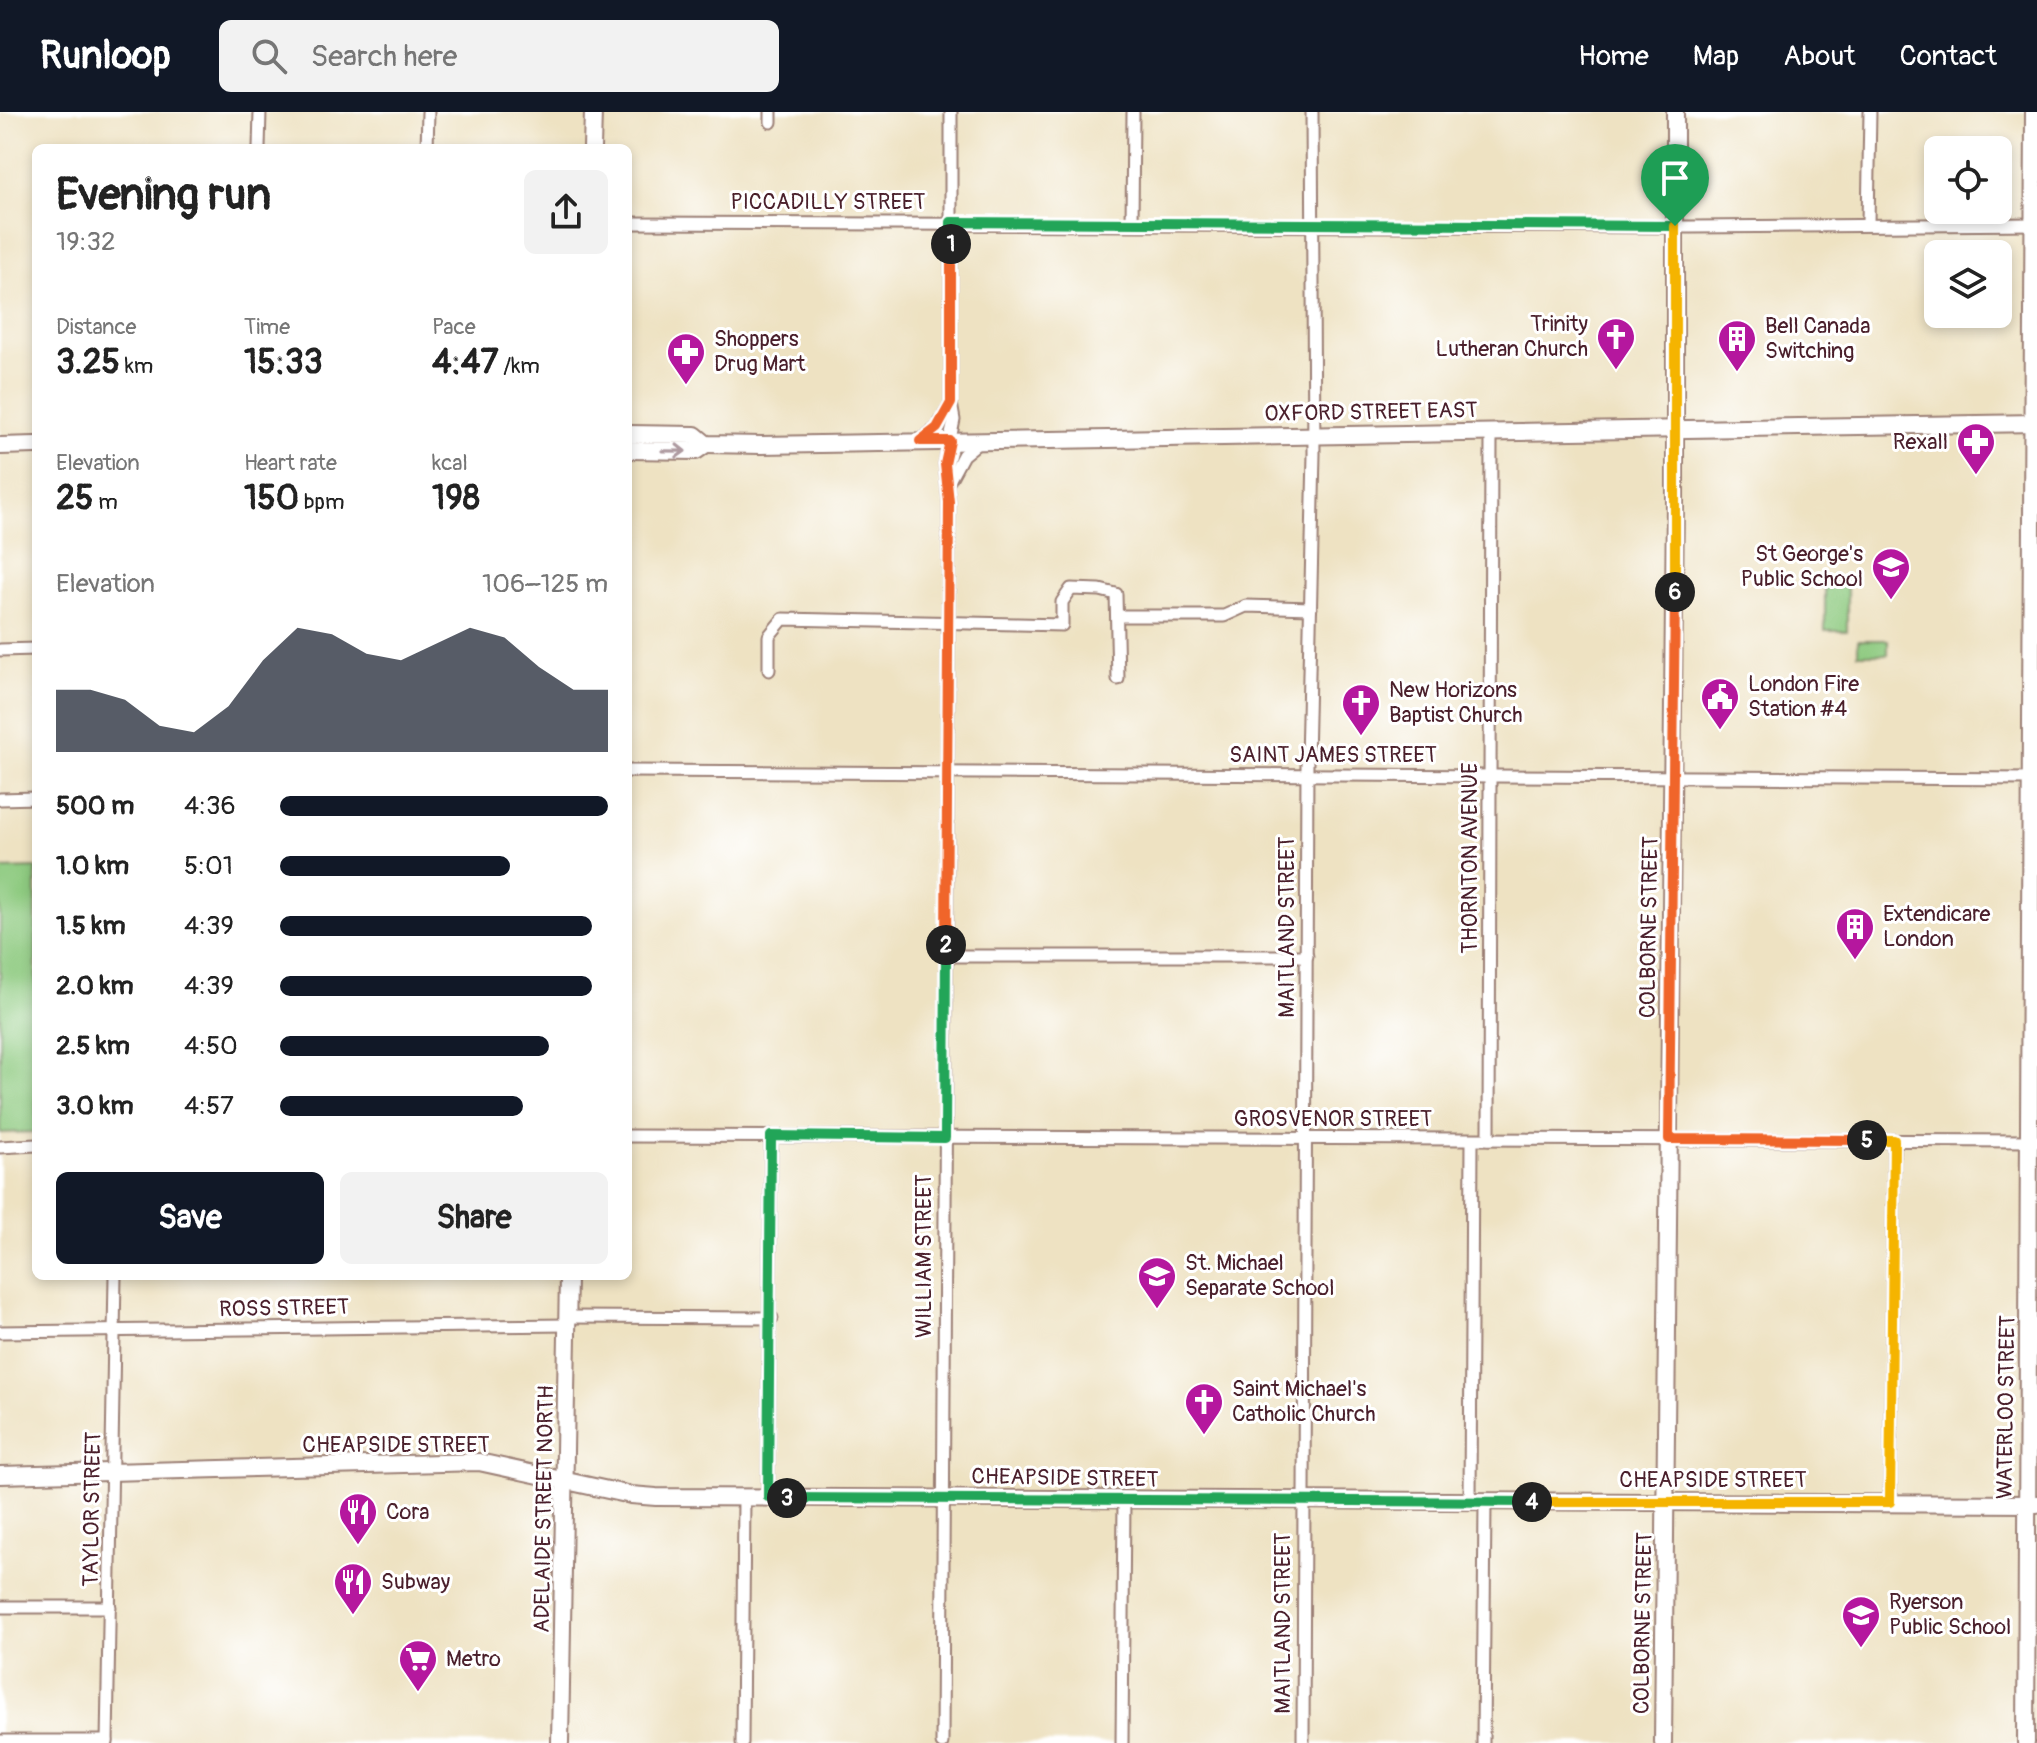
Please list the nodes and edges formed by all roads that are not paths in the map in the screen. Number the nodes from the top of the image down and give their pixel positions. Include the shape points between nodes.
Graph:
1 (260, 112) edge
2 (428, 112) edge
3 (593, 112) edge
4 (951, 112) edge
5 (1133, 112) edge
6 (1312, 112) edge
7 (1675, 112) edge
8 (1870, 112) edge
9 (2034, 112) edge
10 (259, 144) edge
11 (427, 144) edge
12 (592, 144) edge
13 (951, 222) junction
14 (632, 223) edge
15 (1868, 223) junction
16 (1132, 224) junction
17 (1313, 224) junction
18 (2036, 224) edge
19 (1675, 226) junction
20 (951, 403) junction
21 (2034, 424) edge
22 (1675, 429) junction
23 (633, 432) edge
24 (1491, 432) junction
25 (1313, 435) junction
26 (981, 440) junction
27 (920, 441) junction
28 (950, 441) junction
29 (706, 444) junction
30 (32, 445) edge
31 (0, 446) edge
32 (632, 450) edge
33 (949, 481) junction
34 (1311, 608) junction
35 (1118, 616) junction
36 (948, 622) junction
37 (32, 649) edge
38 (0, 650) edge
39 (769, 670) dead end
40 (1118, 679) dead end
41 (632, 771) edge
42 (947, 773) junction
43 (1307, 774) junction
44 (1491, 775) junction
45 (1673, 775) junction
46 (2033, 779) edge
47 (32, 798) edge
48 (0, 799) edge
49 (946, 956) junction
50 (1307, 956) junction
51 (632, 1136) edge
52 (771, 1136) junction
53 (945, 1138) junction
54 (1306, 1139) junction
55 (1489, 1139) junction
56 (1669, 1139) junction
57 (1472, 1140) junction
58 (1894, 1140) junction
59 (2034, 1141) edge
60 (32, 1145) edge
61 (0, 1147) edge
62 (115, 1280) edge
63 (568, 1280) edge
64 (772, 1318) junction
65 (2033, 1320) edge
66 (568, 1321) junction
67 (115, 1330) junction
68 (0, 1332) edge
69 (113, 1473) junction
70 (0, 1475) edge
71 (567, 1481) junction
72 (768, 1497) junction
73 (744, 1498) junction
74 (943, 1499) junction
75 (1124, 1500) junction
76 (1304, 1501) junction
77 (1478, 1502) junction
78 (1667, 1502) junction
79 (1890, 1502) junction
80 (2032, 1504) edge
81 (0, 1607) edge
82 (110, 1607) junction
83 (0, 1741) edge
84 (107, 1742) edge
85 (560, 1743) edge
86 (742, 1743) edge
87 (942, 1743) edge
88 (1122, 1743) edge
89 (1303, 1743) edge
90 (1483, 1743) edge
91 (1663, 1743) edge
92 (2026, 1743) edge

1 - 10 street
2 - 11 street
3 - 12 street
4 - 13 street, WILLIAM STREET
5 - 16 street
6 - 17 street, MAITLAND STREET
7 - 19 street, COLBORNE STREET
8 - 15 street
9 - 18 street, WATERLOO STREET
13 - 14 street, PICCADILLY STREET
13 - 16 street, PICCADILLY STREET
13 - 20 street, WILLIAM STREET
15 - 18 street, PICCADILLY STREET
15 - 19 street, PICCADILLY STREET
16 - 17 street, PICCADILLY STREET
17 - 19 street, PICCADILLY STREET
17 - 25 street, MAITLAND STREET
18 - 21 street, WATERLOO STREET
19 - 22 street, COLBORNE STREET
20 - 27 street via 937,428
20 - 28 street, WILLIAM STREET
21 - 22 street, OXFORD STREET EAST
21 - 46 street, WATERLOO STREET
22 - 24 street, OXFORD STREET EAST
22 - 45 street, COLBORNE STREET
23 - 29 street, OXFORD STREET EAST via 695,435
24 - 25 street, OXFORD STREET EAST
24 - 44 street, THORNTON AVENUE
25 - 26 street, OXFORD STREET EAST
25 - 34 street, MAITLAND STREET
26 - 28 street, OXFORD STREET EAST
26 - 33 street via 963,455
27 - 28 street, OXFORD STREET EAST
27 - 29 street, OXFORD STREET EAST
28 - 33 street, WILLIAM STREET via 945,464
32 -> 29 street, OXFORD STREET EAST via 696,451
30 - 31 street
33 - 36 street, WILLIAM STREET
34 - 35 street via 1246,606 1224,616
34 - 43 street, MAITLAND STREET
35 - 36 street via 1116,594 1071,589 1062,602 1062,625
35 - 40 street
36 - 39 street via 783,619 769,636
36 - 42 street, WILLIAM STREET
37 - 38 street
41 - 42 street, SAINT JAMES STREET
42 - 43 street, SAINT JAMES STREET
42 - 49 street, WILLIAM STREET
43 - 44 street, SAINT JAMES STREET
43 - 50 street, MAITLAND STREET
44 - 45 street, SAINT JAMES STREET
44 - 55 street, THORNTON AVENUE
45 - 46 street, SAINT JAMES STREET
45 - 56 street, COLBORNE STREET
46 - 59 street, WATERLOO STREET
47 - 48 street
49 - 50 street
49 - 53 street, WILLIAM STREET
50 - 54 street, MAITLAND STREET
51 - 52 street, GROSVENOR STREET
52 - 53 street, GROSVENOR STREET
52 - 64 street
53 - 54 street, GROSVENOR STREET
53 - 74 street, WILLIAM STREET
54 - 57 street, GROSVENOR STREET
54 - 76 street, MAITLAND STREET
55 - 56 street, GROSVENOR STREET
55 - 57 street, GROSVENOR STREET
56 - 58 street, GROSVENOR STREET
56 - 78 street, COLBORNE STREET
57 - 77 street
58 - 59 street, GROSVENOR STREET
58 - 79 street
59 - 65 street, WATERLOO STREET
60 - 61 street
62 - 67 street, TAYLOR STREET
63 - 66 street, ADELAIDE STREET NORTH
64 - 66 street, ROSS STREET
64 - 72 street
65 - 80 street, WATERLOO STREET
66 - 67 street, ROSS STREET
66 - 71 street, ADELAIDE STREET NORTH
67 - 68 street, ROSS STREET
67 - 69 street, TAYLOR STREET
69 - 70 street, CHEAPSIDE STREET
69 - 71 street, CHEAPSIDE STREET via 479,1462
69 - 82 street, TAYLOR STREET
71 - 73 street, CHEAPSIDE STREET via 631,1495
71 - 85 street, ADELAIDE STREET NORTH
72 - 73 street, CHEAPSIDE STREET
72 - 74 street, CHEAPSIDE STREET
73 - 86 street
74 - 75 street, CHEAPSIDE STREET
74 - 87 street, WILLIAM STREET
75 - 76 street, CHEAPSIDE STREET
75 - 88 street
76 - 77 street, CHEAPSIDE STREET
76 - 89 street, MAITLAND STREET
77 - 78 street, CHEAPSIDE STREET
77 - 90 street
78 - 79 street, CHEAPSIDE STREET
78 - 91 street, COLBORNE STREET
79 - 80 street, CHEAPSIDE STREET
80 - 92 street, WATERLOO STREET
81 - 82 street
82 - 84 street, TAYLOR STREET
83 - 84 street

